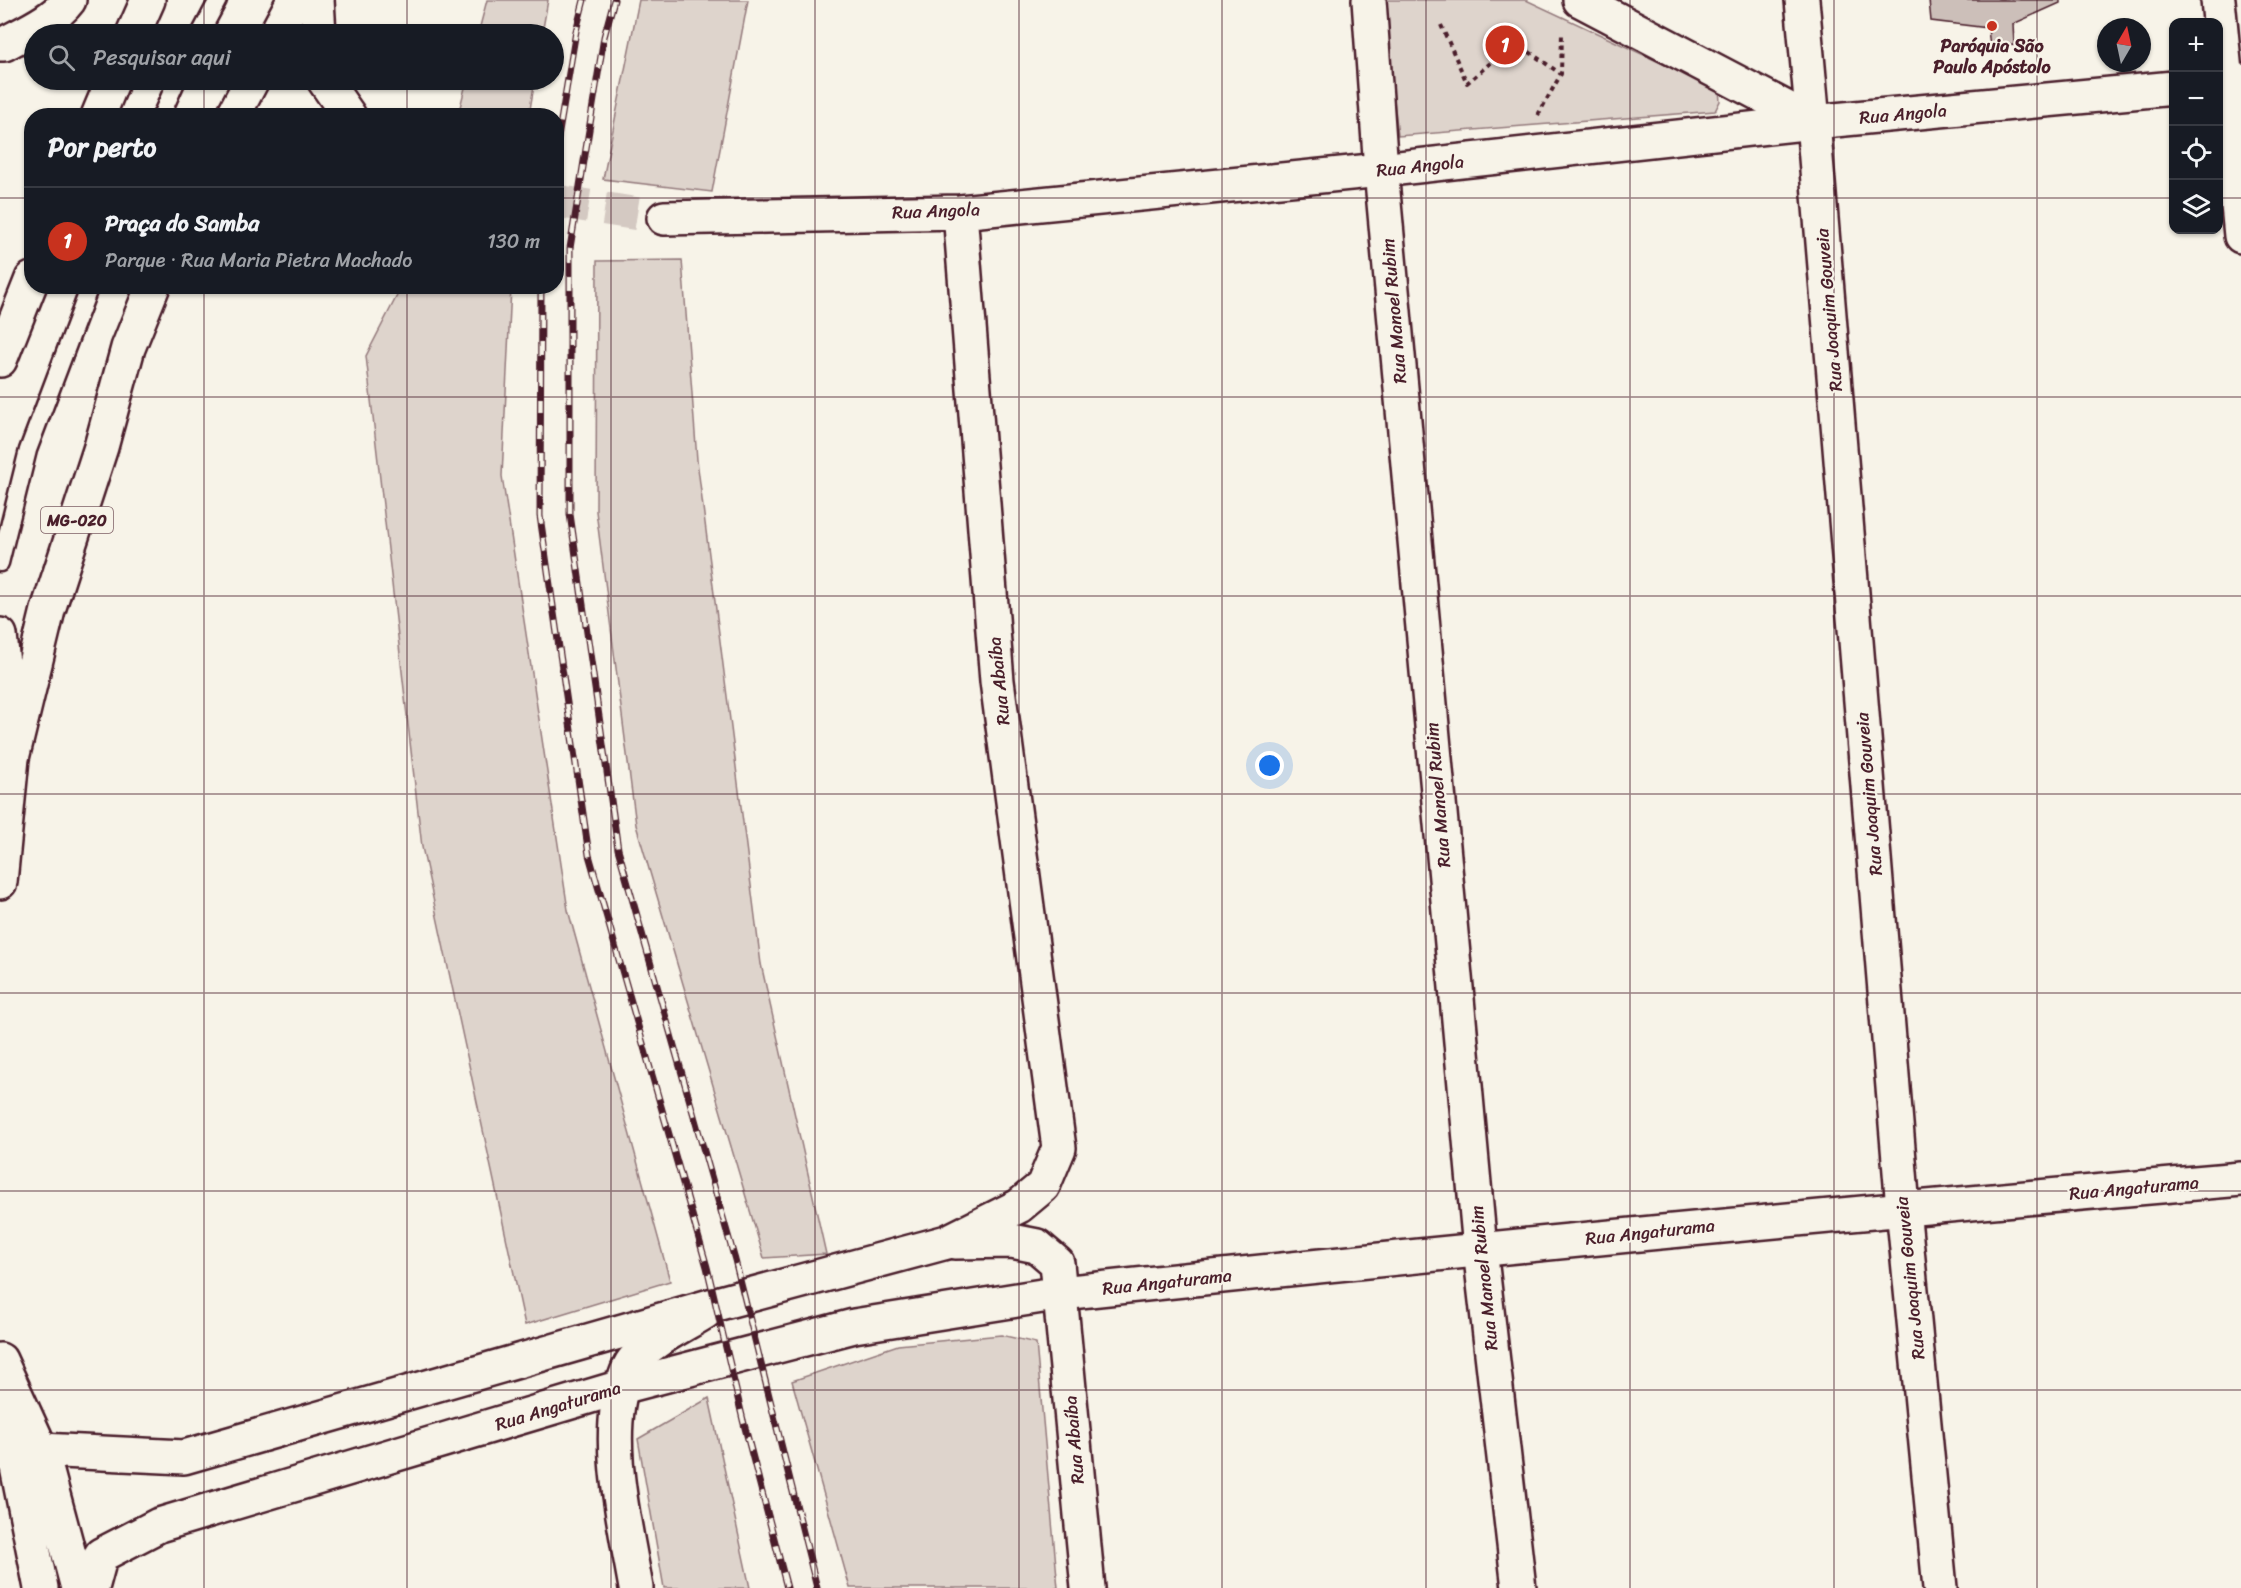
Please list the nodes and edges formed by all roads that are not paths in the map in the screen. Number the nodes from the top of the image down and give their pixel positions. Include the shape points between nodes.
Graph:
1 (69, 0) edge
2 (148, 0) edge
3 (218, 0) edge
4 (294, 0) edge
5 (317, 0) edge
6 (1369, 0) edge
7 (1802, 0) edge
8 (2218, 0) edge
9 (1571, 13) edge
10 (39, 24) edge
11 (137, 24) edge
12 (205, 24) edge
13 (281, 24) edge
14 (318, 24) edge
15 (24, 33) edge
16 (0, 44) edge
17 (2229, 82) edge
18 (2169, 88) edge
19 (109, 90) edge
20 (173, 90) edge
21 (247, 90) edge
22 (331, 90) edge
23 (101, 108) edge
24 (165, 108) edge
25 (237, 108) edge
26 (343, 108) edge
27 (1813, 122) junction
28 (1381, 170) junction
29 (960, 212) junction
30 (664, 218) tunnel mouth
31 (2241, 236) edge
32 (26, 294) edge
33 (87, 294) edge
34 (155, 294) edge
35 (0, 360) edge
36 (0, 563) edge
37 (0, 635) edge
38 (12, 758) junction
39 (0, 882) edge
40 (2241, 1179) edge
41 (1903, 1208) junction
42 (947, 1242) junction
43 (1479, 1249) junction
44 (1060, 1293) junction
45 (720, 1303) junction
46 (0, 1360) edge
47 (0, 1379) edge
48 (621, 1388) junction
49 (41, 1450) junction
50 (41, 1588) edge
51 (78, 1588) edge
52 (92, 1588) edge
53 (636, 1588) edge
54 (1088, 1588) edge
55 (1519, 1588) edge
56 (1940, 1588) edge

1 - 10 main road
2 - 11 main road
3 - 12 lane
4 - 13 main road
5 - 14 main road
6 - 28 main road, Rua Manoel Rubim
7 - 27 main road, Rua Joaquim Gouveia
8 - 17 main road
9 - 27 main road
15 - 16 main road
17 - 31 main road
18 - 27 main road, Rua Angola
19 - 23 main road
20 - 24 lane
21 - 25 main road
22 - 26 main road
27 - 28 main road, Rua Angola
27 - 41 main road, Rua Joaquim Gouveia
28 - 29 main road, Rua Angola
28 - 43 main road, Rua Manoel Rubim
29 - 30 main road, Rua Angola
29 - 42 main road, Rua Abaíba via 997,681 1059,1148 1043,1186 1018,1206
32 - 35 main road
33 - 36 lane via 28,450
34 - 38 main road, MG-020 via 128,348 101,447 48,610
37 - 38 main road
38 - 39 main road, MG-020
40 - 41 main road, Rua Angaturama
41 - 43 main road, Rua Angaturama
41 - 56 main road, Rua Joaquim Gouveia
42 - 44 main road via 1037,1246 1057,1263
42 - 45 main road
43 - 44 main road, Rua Angaturama
43 - 55 main road, Rua Manoel Rubim
44 - 48 main road, Rua Angaturama via 854,1326
44 - 54 main road, Rua Abaíba
45 - 48 main road via 651,1345 630,1363
45 - 49 main road via 184,1457
46 - 49 main road
47 - 50 main road
48 - 52 main road, Rua Angaturama via 159,1525 101,1555
48 - 53 main road via 615,1433 620,1494
49 - 51 main road

